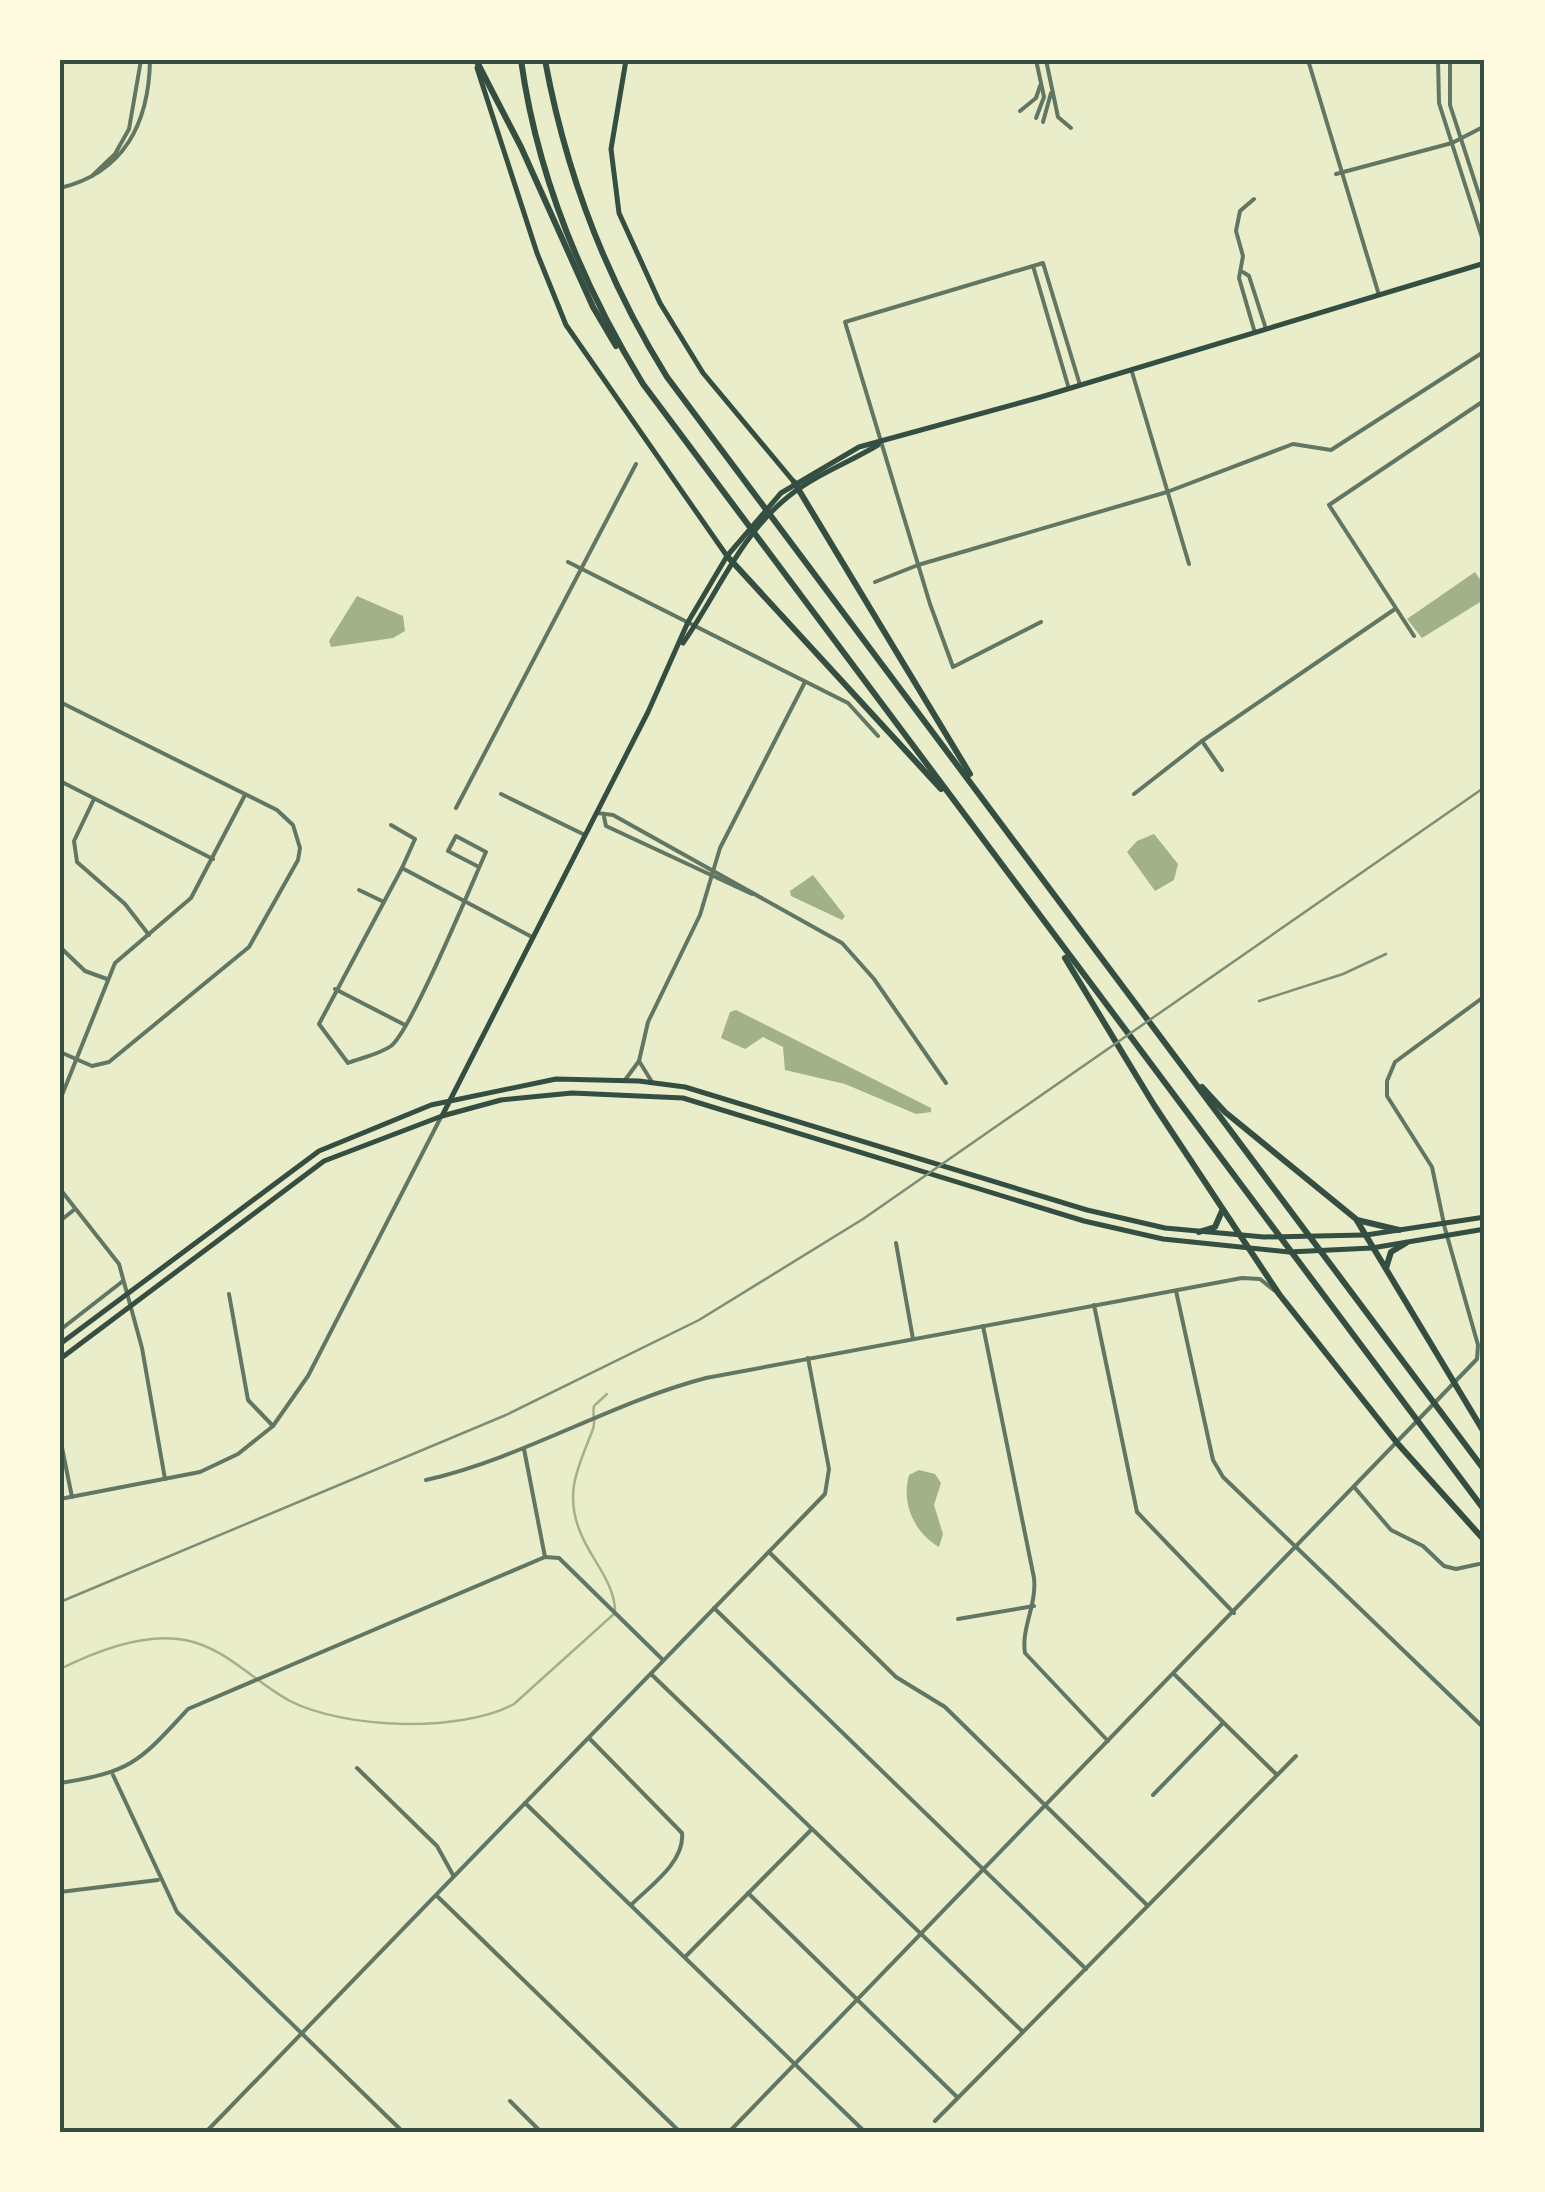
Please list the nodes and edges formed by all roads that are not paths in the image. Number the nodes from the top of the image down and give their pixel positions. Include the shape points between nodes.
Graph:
1 (141, 60) edge
2 (150, 60) edge
3 (475, 60) edge
4 (522, 60) edge
5 (546, 60) edge
6 (626, 60) edge
7 (1036, 60) edge
8 (1046, 60) edge
9 (1308, 60) edge
10 (1438, 60) edge
11 (1450, 60) edge
12 (1040, 82) junction
13 (1051, 90) junction
14 (1020, 111) dead end
15 (1036, 118) dead end
16 (1042, 122) dead end
17 (1485, 126) edge
18 (1071, 128) dead end
19 (1460, 139) junction
20 (1450, 143) junction
21 (1339, 174) junction
22 (92, 176) junction
23 (60, 188) edge
24 (1254, 199) dead end
25 (1485, 213) edge
26 (1485, 247) edge
27 (1485, 263) edge
28 (1033, 266) junction
29 (1243, 272) junction
30 (1379, 295) junction
31 (1266, 330) junction
32 (1255, 333) junction
33 (1485, 352) edge
34 (630, 363) junction
35 (1131, 370) junction
36 (1080, 386) junction
37 (1068, 389) junction
38 (1485, 400) edge
39 (880, 444) junction
40 (636, 464) dead end
41 (796, 486) junction
42 (1167, 492) junction
43 (729, 559) junction
44 (568, 562) dead end
45 (1189, 564) dead end
46 (918, 565) junction
47 (580, 568) junction
48 (875, 582) dead end
49 (1396, 609) junction
50 (1041, 622) dead end
51 (691, 624) junction
52 (1414, 636) dead end
53 (805, 682) junction
54 (60, 702) edge
55 (878, 736) dead end
56 (1202, 741) junction
57 (1222, 770) dead end
58 (60, 781) edge
59 (500, 794) dead end
60 (1134, 794) dead end
61 (246, 795) junction
62 (94, 799) junction
63 (456, 808) dead end
64 (596, 813) junction
65 (604, 817) junction
66 (965, 817) junction
67 (391, 825) dead end
68 (1006, 829) junction
69 (585, 836) junction
70 (213, 859) junction
71 (479, 867) junction
72 (402, 868) junction
73 (712, 868) junction
74 (711, 877) junction
75 (359, 890) dead end
76 (757, 896) junction
77 (384, 902) junction
78 (464, 902) junction
79 (1050, 931) junction
80 (149, 935) junction
81 (532, 937) junction
82 (60, 946) edge
83 (107, 978) junction
84 (335, 989) junction
85 (1485, 996) edge
86 (405, 1024) junction
87 (60, 1052) edge
88 (1174, 1056) junction
89 (76, 1060) junction
90 (639, 1061) junction
91 (624, 1080) junction
92 (654, 1082) junction
93 (946, 1083) dead end
94 (453, 1098) junction
95 (60, 1100) edge
96 (442, 1116) junction
97 (60, 1189) edge
98 (1221, 1204) junction
99 (76, 1209) junction
100 (1485, 1217) edge
101 (1356, 1220) junction
102 (60, 1221) edge
103 (1444, 1224) junction
104 (1485, 1229) edge
105 (1400, 1230) junction
106 (1199, 1232) junction
107 (1240, 1236) junction
108 (1366, 1236) junction
109 (1447, 1236) junction
110 (1406, 1243) junction
111 (896, 1244) dead end
112 (1372, 1248) junction
113 (1250, 1250) junction
114 (1387, 1274) junction
115 (124, 1280) junction
116 (1176, 1290) junction
117 (128, 1293) junction
118 (229, 1294) dead end
119 (1279, 1294) junction
120 (131, 1305) junction
121 (1094, 1305) junction
122 (983, 1326) junction
123 (60, 1330) edge
124 (913, 1339) junction
125 (60, 1344) edge
126 (808, 1358) junction
127 (60, 1359) edge
128 (1477, 1359) junction
129 (1485, 1366) edge
130 (1455, 1386) junction
131 (273, 1426) junction
132 (1485, 1434) edge
133 (60, 1438) edge
134 (1398, 1444) junction
135 (524, 1448) junction
136 (1485, 1471) edge
137 (165, 1480) junction
138 (426, 1480) dead end
139 (1356, 1488) junction
140 (72, 1497) junction
141 (60, 1500) edge
142 (1485, 1511) edge
143 (1485, 1540) edge
144 (1297, 1548) junction
145 (769, 1552) junction
146 (545, 1558) junction
147 (1478, 1564) dead end
148 (1034, 1606) junction
149 (714, 1608) junction
150 (1234, 1613) junction
151 (958, 1619) dead end
152 (663, 1660) junction
153 (651, 1673) junction
154 (1174, 1674) junction
155 (1223, 1723) junction
156 (1485, 1729) edge
157 (589, 1738) junction
158 (1108, 1742) junction
159 (1296, 1756) dead end
160 (357, 1768) dead end
161 (1276, 1774) junction
162 (113, 1775) junction
163 (60, 1783) edge
164 (1153, 1795) dead end
165 (526, 1803) junction
166 (1046, 1806) junction
167 (812, 1829) junction
168 (984, 1870) junction
169 (454, 1877) junction
170 (158, 1880) junction
171 (60, 1892) edge
172 (748, 1894) junction
173 (437, 1896) junction
174 (631, 1905) junction
175 (1147, 1905) junction
176 (922, 1934) junction
177 (685, 1957) junction
178 (1086, 1969) junction
179 (858, 2000) junction
180 (1022, 2031) junction
181 (302, 2034) junction
182 (795, 2064) junction
183 (958, 2097) junction
184 (510, 2101) dead end
185 (935, 2121) dead end
186 (732, 2131) edge
187 (206, 2132) edge
188 (403, 2132) edge
189 (541, 2132) edge
190 (680, 2132) edge
191 (865, 2132) edge

1 - 22 street via 130,129
2 - 22 street via 140,125 118,158
3 - 34 highway via 593,307
3 - 43 main road via 566,325
4 - 34 highway via 556,198 594,296
5 - 68 highway via 577,190 613,281 667,377
6 - 41 main road via 611,149 612,179 630,240 703,373
7 - 12 street
8 - 13 street
9 - 21 street
10 - 20 street
11 - 19 street via 1448,90
12 - 14 street via 1036,98
12 - 15 street via 1043,106
13 - 16 street
13 - 18 street via 1058,118
17 - 19 street
19 - 20 street
19 - 25 street
20 - 21 street
20 - 26 street
21 - 30 street
22 - 23 street
24 - 29 street via 1236,220
27 - 30 main road
28 - 36 street via 1044,263
28 - 37 street
28 - 39 street via 845,322
29 - 31 street
29 - 32 street via 1239,278
30 - 31 main road
31 - 32 main road
32 - 35 main road
33 - 42 street via 1331,450 1293,444
34 - 66 highway
35 - 36 main road
35 - 42 street
36 - 37 main road
37 - 39 main road
38 - 49 street via 1329,505
39 - 41 main road
39 - 46 street
40 - 47 street
41 - 43 main road
41 - 68 highway
42 - 45 street
42 - 46 street
43 - 51 main road
43 - 66 highway
44 - 47 street
46 - 48 street
46 - 50 street via 954,667
47 - 51 street
47 - 63 street
49 - 52 street
49 - 56 street
51 - 53 street
51 - 64 main road
53 - 55 street via 848,703
53 - 73 street
54 - 61 street
56 - 57 street
56 - 60 street
58 - 62 street
59 - 69 street
61 - 70 street
61 - 89 street via 286,816 300,848 262,928 234,963 109,1062 92,1066
62 - 70 street
62 - 80 street via 74,842 77,862
64 - 65 street
64 - 69 main road
65 - 73 street via 613,815
65 - 74 street via 606,826
66 - 79 highway
67 - 72 street via 416,839
68 - 88 highway
69 - 81 main road
70 - 80 street via 191,898
71 - 71 street via 486,852 456,836 448,850
71 - 78 street
72 - 77 street
72 - 78 street
73 - 74 street
73 - 76 street
74 - 76 street
74 - 90 street via 700,916 648,1022
75 - 77 street
76 - 93 street via 842,943
77 - 84 street
78 - 81 street
78 - 86 street
79 - 98 highway
79 - 142 highway
80 - 83 street via 120,957
81 - 94 main road
82 - 83 street via 86,971
83 - 89 street
84 - 86 street
84 - 86 street via 319,1024 348,1063 391,1047
85 - 103 street via 1395,1062 1387,1080 1387,1096 1432,1167
87 - 89 street
88 - 101 highway via 1224,1112
88 - 136 highway
89 - 95 street
90 - 91 street
90 - 92 street
91 - 92 main road
91 - 94 main road via 556,1079
92 - 106 main road via 1087,1210
94 - 96 main road
94 - 117 main road via 319,1152
96 - 113 main road via 501,1100 572,1092 683,1098 1084,1221
96 - 120 main road via 324,1162
96 - 131 street via 308,1376
97 - 99 street
98 - 106 highway via 1216,1227
98 - 107 highway
99 - 102 street
99 - 115 street
100 - 103 main road
101 - 105 highway
101 - 108 highway
103 - 105 main road
103 - 109 street
104 - 109 main road
105 - 108 main road
106 - 107 main road
107 - 108 main road
107 - 113 highway
108 - 112 highway
109 - 110 main road
109 - 128 street
110 - 112 main road
110 - 114 highway via 1386,1258
111 - 124 street
112 - 113 main road
112 - 114 highway
113 - 119 highway
114 - 130 highway
115 - 117 street
115 - 123 street
116 - 119 street via 1242,1278 1260,1279
116 - 121 street
116 - 144 street via 1213,1460
117 - 120 street
117 - 125 main road
118 - 131 street via 248,1400
119 - 134 highway
120 - 127 main road
120 - 137 street
121 - 122 street
121 - 150 street via 1137,1512
122 - 124 street
122 - 148 street via 1034,1578
124 - 126 street
126 - 135 street via 676,1386
126 - 145 street via 829,1483
128 - 129 street
128 - 130 street
130 - 132 highway
130 - 134 street
131 - 137 street via 218,1465
133 - 140 street
134 - 139 street
134 - 143 highway
135 - 138 street
135 - 146 street
137 - 140 street
139 - 144 street
139 - 147 street via 1391,1530 1444,1566
140 - 141 street
144 - 150 street
144 - 156 street
145 - 149 street
145 - 166 street via 896,1677 944,1707
146 - 152 street via 558,1558
146 - 162 street via 198,1704
148 - 151 street
148 - 158 street via 1025,1654
149 - 152 street
149 - 168 street
150 - 154 street
152 - 153 street
153 - 157 street
153 - 167 street
154 - 155 street
154 - 158 street
155 - 161 street
155 - 164 street
157 - 165 street
157 - 174 street via 682,1834 676,1858
158 - 166 street
159 - 161 street
160 - 169 street via 437,1846
161 - 175 street
162 - 163 street
162 - 170 street
165 - 169 street
165 - 174 street
166 - 168 street
166 - 175 street
167 - 172 street
167 - 176 street
168 - 176 street
168 - 178 street
169 - 173 street
170 - 171 street
170 - 181 street via 176,1912
172 - 177 street
172 - 179 street
173 - 181 street
173 - 190 street
174 - 177 street
175 - 178 street
176 - 179 street
176 - 180 street
177 - 182 street
178 - 180 street
179 - 182 street
179 - 183 street
180 - 183 street
181 - 187 street
181 - 188 street
182 - 186 street
182 - 191 street
183 - 185 street
184 - 189 street

